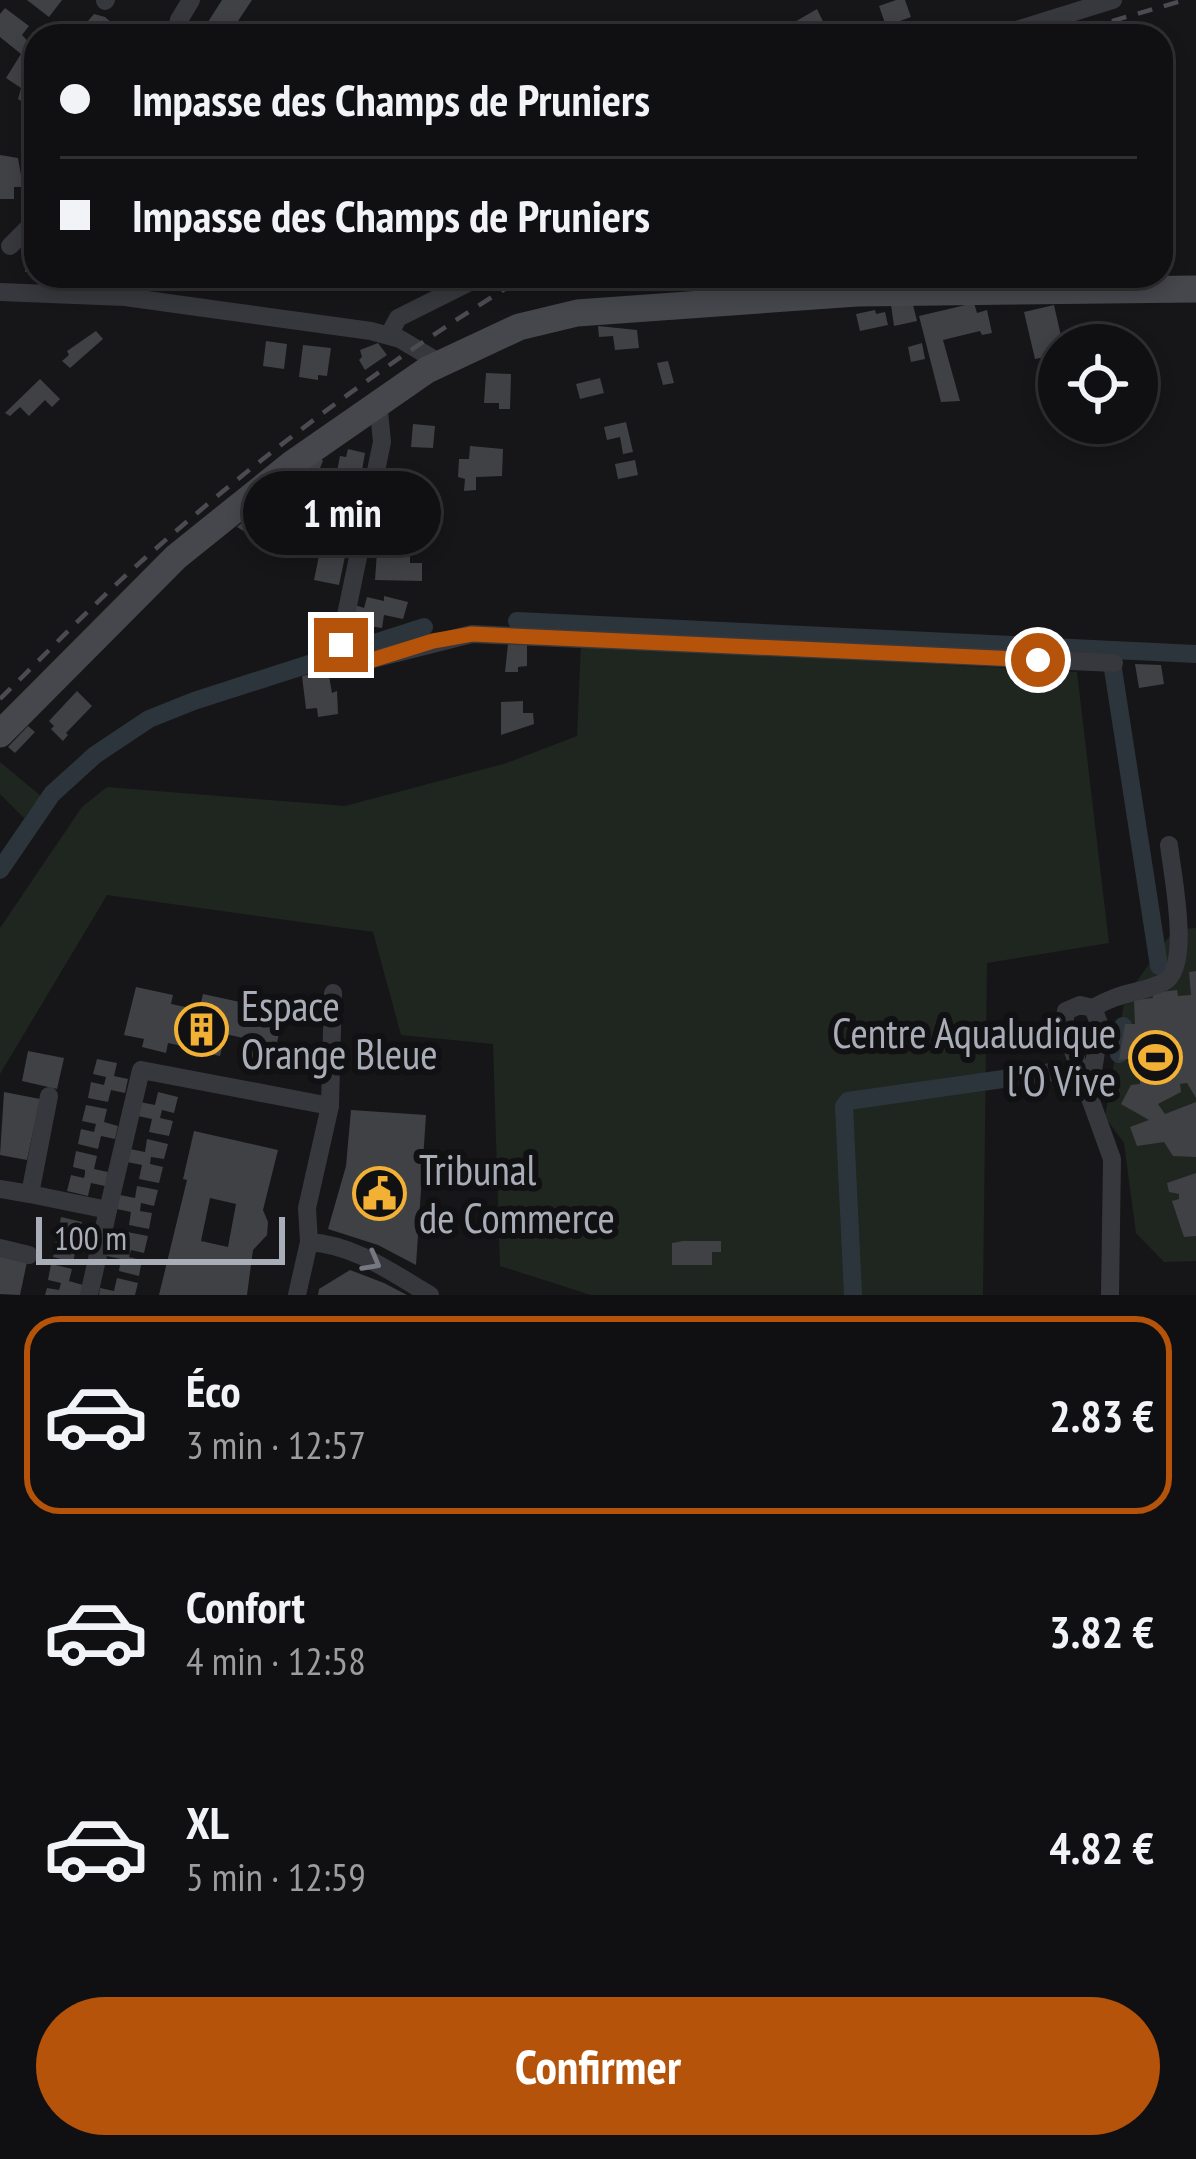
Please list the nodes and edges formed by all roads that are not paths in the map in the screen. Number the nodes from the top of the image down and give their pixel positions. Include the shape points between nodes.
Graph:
1 (1113, 0) edge
2 (1036, 24) edge
3 (24, 232) edge
4 (10, 246) dead end
5 (42, 288) edge
6 (93, 288) edge
7 (458, 288) edge
8 (1196, 289) edge
9 (0, 292) edge
10 (389, 335) junction
11 (440, 363) junction
12 (378, 401) junction
13 (1114, 663) dead end
14 (0, 734) edge
15 (1169, 845) dead end
16 (333, 993) dead end
17 (1093, 1008) junction
18 (1090, 1090) junction
19 (49, 1096) dead end
20 (330, 1106) junction
21 (0, 1189) edge
22 (30, 1194) junction
23 (108, 1210) junction
24 (309, 1242) junction
25 (0, 1249) edge
26 (29, 1255) dead end
27 (89, 1295) edge
28 (297, 1295) edge
29 (430, 1295) edge
30 (1110, 1295) edge

1 - 2 street
3 - 4 street
5 - 9 street
6 - 10 street
7 - 10 street via 398,318
8 - 11 street via 927,290 577,313 519,327
10 - 11 street
11 - 12 street
12 - 13 street via 382,442 343,652 353,666 481,634
12 - 14 street via 176,557
15 - 17 street via 1174,972
16 - 20 street
17 - 18 street via 1100,1026
17 - 18 street via 1069,1008 1064,1022
18 - 30 street via 1115,1177
19 - 22 street
20 - 23 street via 140,1070
20 - 24 street via 307,1208
21 - 22 street
22 - 23 street
23 - 27 street
24 - 28 street
24 -> 29 street via 361,1255
25 - 26 street

